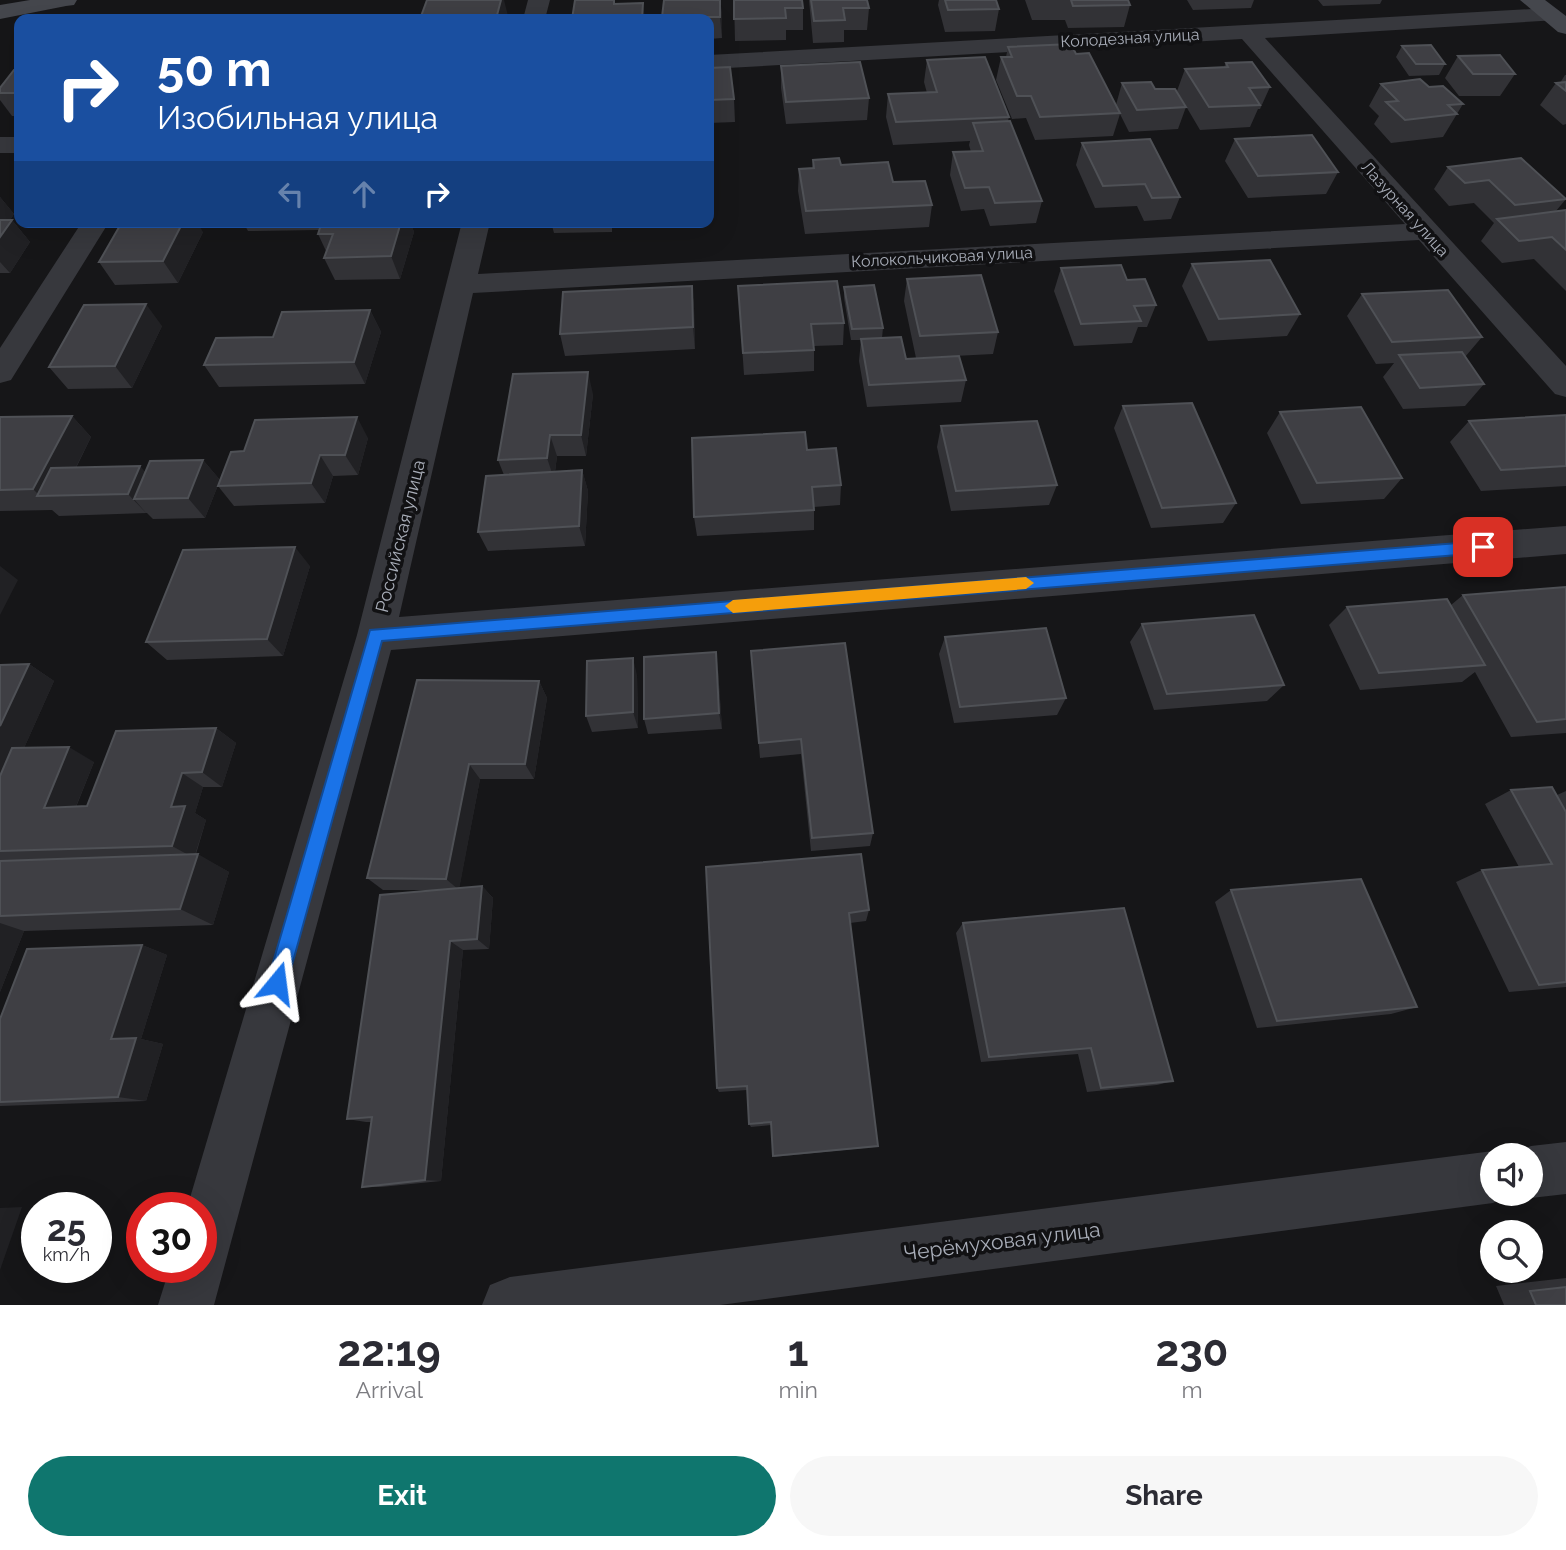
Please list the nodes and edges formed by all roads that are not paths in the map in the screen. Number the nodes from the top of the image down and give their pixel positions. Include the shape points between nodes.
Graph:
1 (66, 0) edge
2 (1531, 0) edge
3 (0, 12) edge
4 (1558, 21) edge
5 (1247, 31) junction
6 (714, 62) edge
7 (92, 228) edge
8 (475, 228) edge
9 (1424, 231) junction
10 (461, 284) junction
11 (0, 372) edge
12 (1566, 386) edge
13 (1566, 540) edge
14 (376, 635) junction
15 (1566, 1168) edge
16 (1543, 1171) edge
17 (1480, 1179) edge
18 (217, 1195) edge
19 (192, 1283) edge
20 (186, 1305) edge
21 (510, 1305) edge

1 - 3 street
2 - 4 street
4 - 5 street, Колодезная улица
5 - 6 street, Колодезная улица
5 - 9 street, Лазурная улица
7 - 11 street
8 - 10 street, Российская улица
9 - 10 street, Колокольчиковая улица
9 - 12 street, Лазурная улица
10 - 14 street, Российская улица
13 - 14 street
14 - 18 street, Российская улица
15 - 16 street
17 - 21 street, Черёмуховая улица
19 - 20 street

